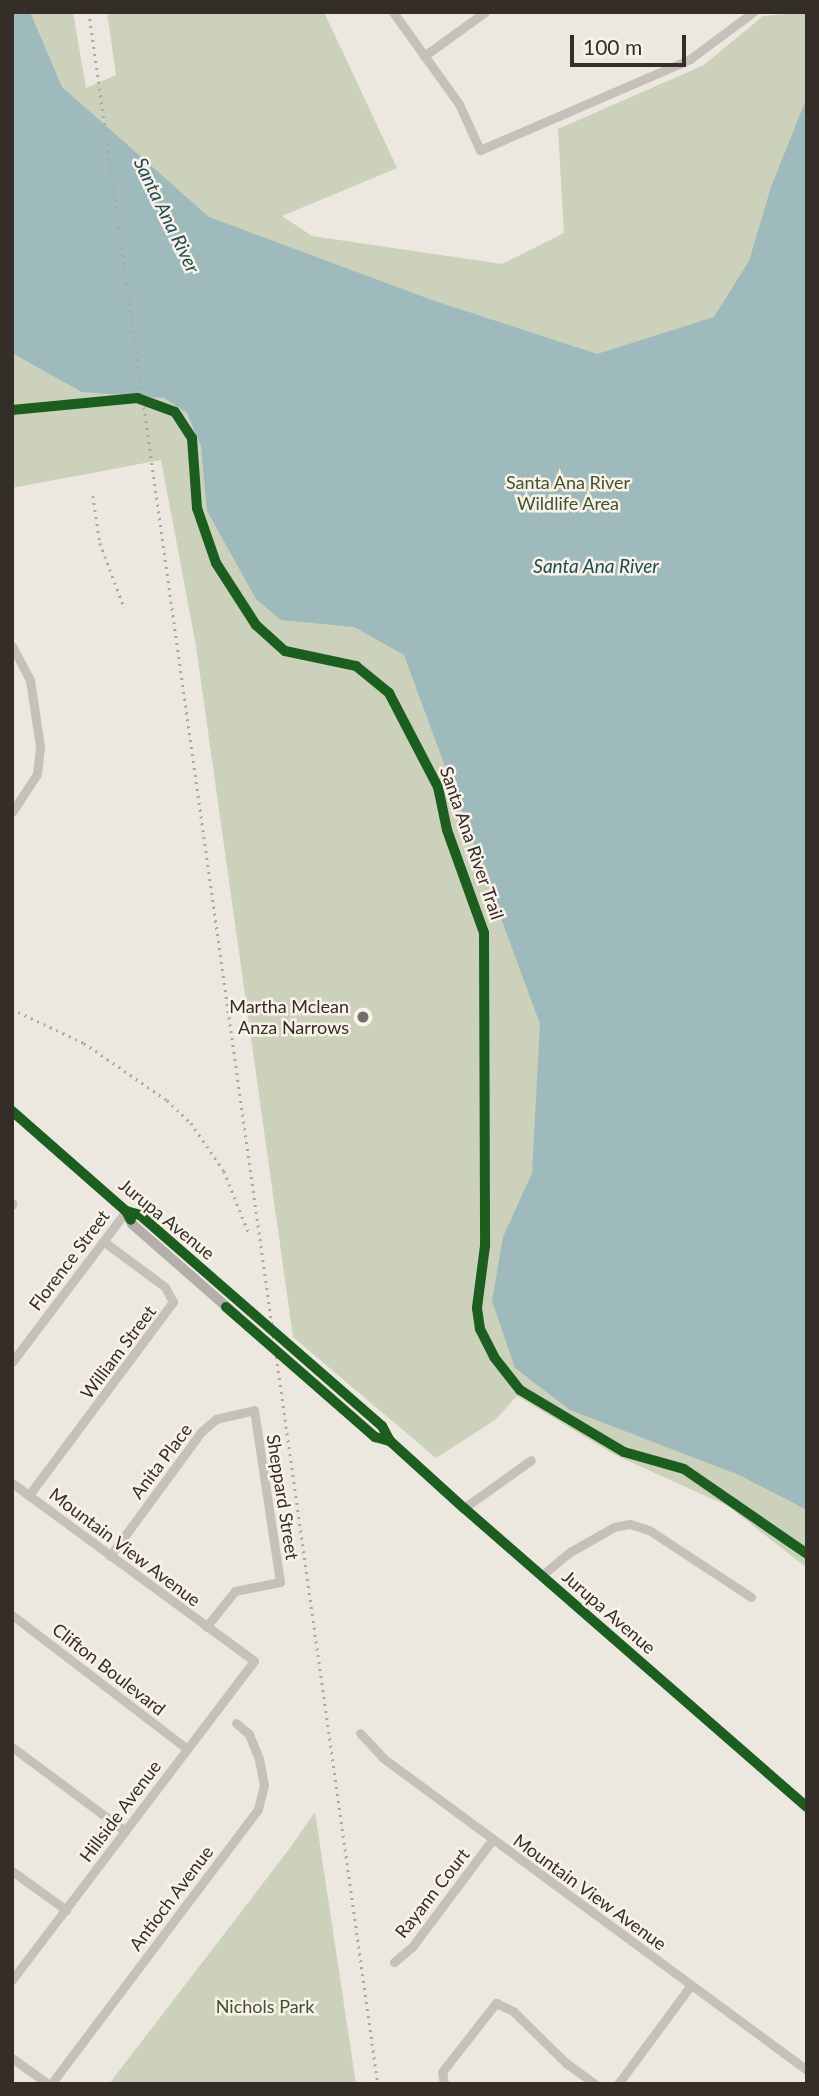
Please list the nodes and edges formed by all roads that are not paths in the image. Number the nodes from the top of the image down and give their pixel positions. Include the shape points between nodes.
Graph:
1 (393, 12) edge
2 (485, 12) edge
3 (753, 12) edge
4 (424, 55) junction
5 (12, 646) edge
6 (12, 812) edge
7 (12, 1111) edge
8 (126, 1211) junction
9 (103, 1241) junction
10 (12, 1362) edge
11 (254, 1410) joint
12 (531, 1460) dead end
13 (12, 1483) edge
14 (29, 1495) junction
15 (464, 1508) junction
16 (110, 1556) junction
17 (541, 1576) junction
18 (751, 1597) dead end
19 (12, 1615) edge
20 (206, 1627) junction
21 (254, 1661) joint
22 (236, 1723) dead end
23 (360, 1733) dead end
24 (12, 1747) edge
25 (187, 1748) junction
26 (807, 1807) edge
27 (125, 1830) junction
28 (492, 1840) junction
29 (12, 1871) edge
30 (65, 1910) junction
31 (394, 1962) dead end
32 (12, 1980) edge
33 (691, 1985) junction
34 (12, 2058) edge
35 (807, 2070) edge
36 (50, 2084) edge
37 (444, 2084) edge
38 (595, 2084) edge
39 (618, 2084) edge

1 - 4 street
2 - 4 street
3 - 4 street via 690,59 480,150 459,104
5 - 6 street via 30,680 40,746 37,774
7 - 8 main road, Jurupa Avenue
8 - 9 street, Florence Street
8 - 15 main road, Jurupa Avenue via 132,1224 366,1430 390,1441
9 - 10 street, Florence Street
9 - 14 street, William Street via 165,1287 173,1302
11 - 16 street, Anita Place via 216,1419 201,1432
11 - 20 street, Sheppard Street via 280,1582 235,1591
12 - 15 street
13 - 14 street, Mountain View Avenue
14 - 16 street, Mountain View Avenue
15 - 17 main road, Jurupa Avenue
16 - 20 street, Mountain View Avenue
17 - 18 street via 570,1552 614,1527 630,1524 649,1530
17 - 26 main road, Jurupa Avenue
19 - 25 street, Clifton Boulevard
20 - 21 street, Mountain View Avenue
21 - 25 street, Hillside Avenue
22 - 36 street, Antioch Avenue via 249,1734 260,1759 264,1785 258,1809
23 - 28 street, Mountain View Avenue via 383,1758
24 - 27 street
25 - 27 street, Hillside Avenue
27 - 30 street, Hillside Avenue
28 - 31 street, Rayann Court via 412,1947
28 - 33 street, Mountain View Avenue
29 - 30 street
30 - 32 street, Hillside Avenue
33 - 35 street, Mountain View Avenue
33 - 39 street
34 - 36 street
37 - 38 street via 442,2072 496,2003 513,2011 566,2063

